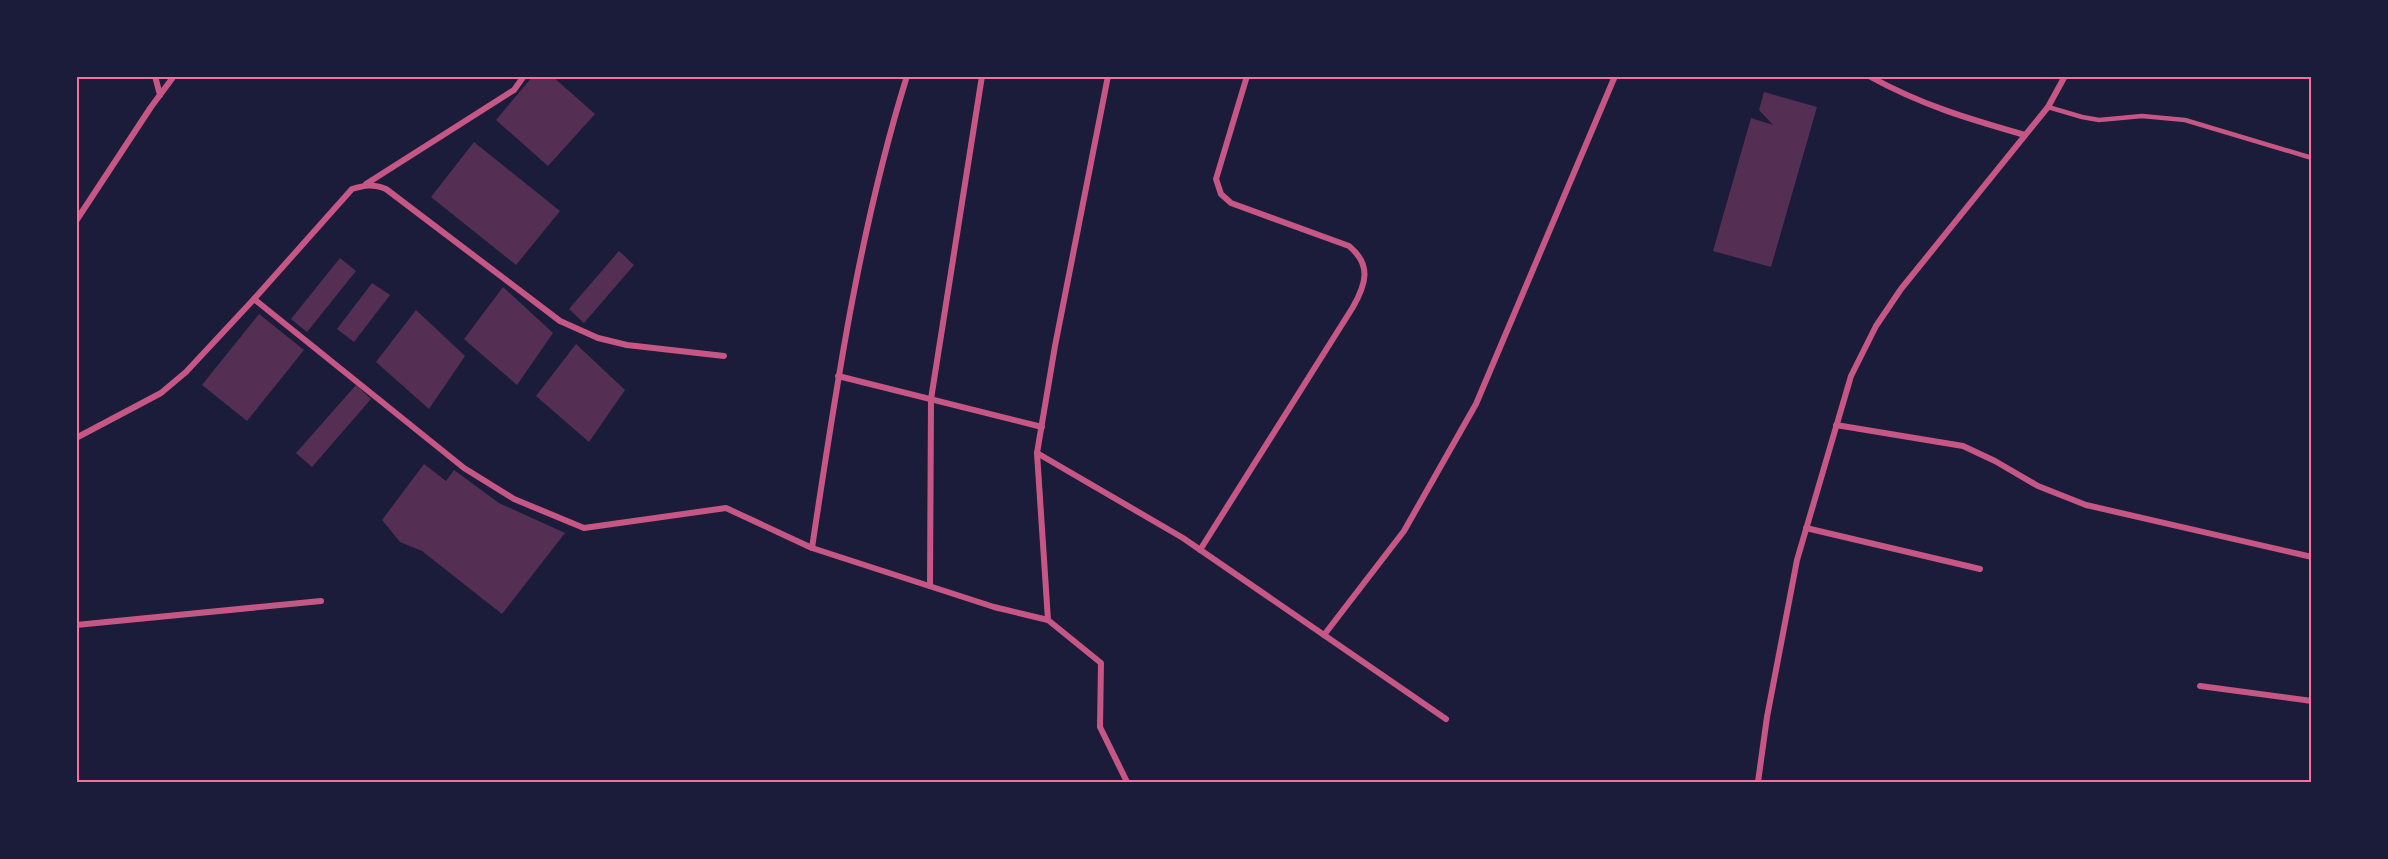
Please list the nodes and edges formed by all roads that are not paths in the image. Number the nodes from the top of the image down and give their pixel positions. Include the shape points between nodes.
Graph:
1 (155, 76) edge
2 (174, 76) edge
3 (524, 76) edge
4 (907, 76) edge
5 (982, 76) edge
6 (1108, 76) edge
7 (1247, 76) edge
8 (1616, 76) edge
9 (1869, 76) edge
10 (2066, 76) edge
11 (160, 95) junction
12 (2048, 107) junction
13 (2025, 135) junction
14 (2312, 158) edge
15 (366, 185) junction
16 (76, 221) edge
17 (254, 299) junction
18 (724, 356) dead end
19 (838, 376) junction
20 (930, 399) junction
21 (1836, 425) junction
22 (1042, 427) junction
23 (76, 438) edge
24 (1037, 453) junction
25 (1806, 528) junction
26 (812, 548) junction
27 (1200, 549) junction
28 (2312, 557) edge
29 (1980, 569) dead end
30 (930, 586) junction
31 (321, 601) dead end
32 (1048, 620) junction
33 (76, 625) edge
34 (1324, 635) junction
35 (2200, 686) dead end
36 (2312, 701) edge
37 (1446, 719) dead end
38 (1128, 783) edge
39 (1758, 783) edge

1 - 11 street
2 - 11 street
3 - 15 street via 514,90
4 - 19 street via 888,138
5 - 20 street
6 - 22 street
7 - 27 street via 1216,179 1221,194 1230,203 1349,246 1360,255 1365,275 1353,307
8 - 34 street via 1476,404 1404,531
9 - 13 street via 1944,111
10 - 12 street
11 - 16 street
12 - 13 street
12 - 14 lane via 2100,120 2142,116 2185,120
13 - 21 street via 1901,289 1876,326 1851,376
15 - 17 street via 352,189
15 - 18 street via 386,189 560,321 598,338 627,345
17 - 23 street via 162,393
17 - 26 street via 464,468 514,499 584,528 726,508
19 - 20 street
19 - 26 street
20 - 22 street
20 - 30 street
21 - 25 street
21 - 28 street via 1963,446 2038,486 2086,505
22 - 24 street
24 - 27 street
24 - 32 street
25 - 29 street
25 - 39 street via 1767,717
26 - 30 street
27 - 34 street
30 - 32 street
31 - 33 street
32 - 38 street via 1101,663 1100,727
34 - 37 street
35 - 36 street

